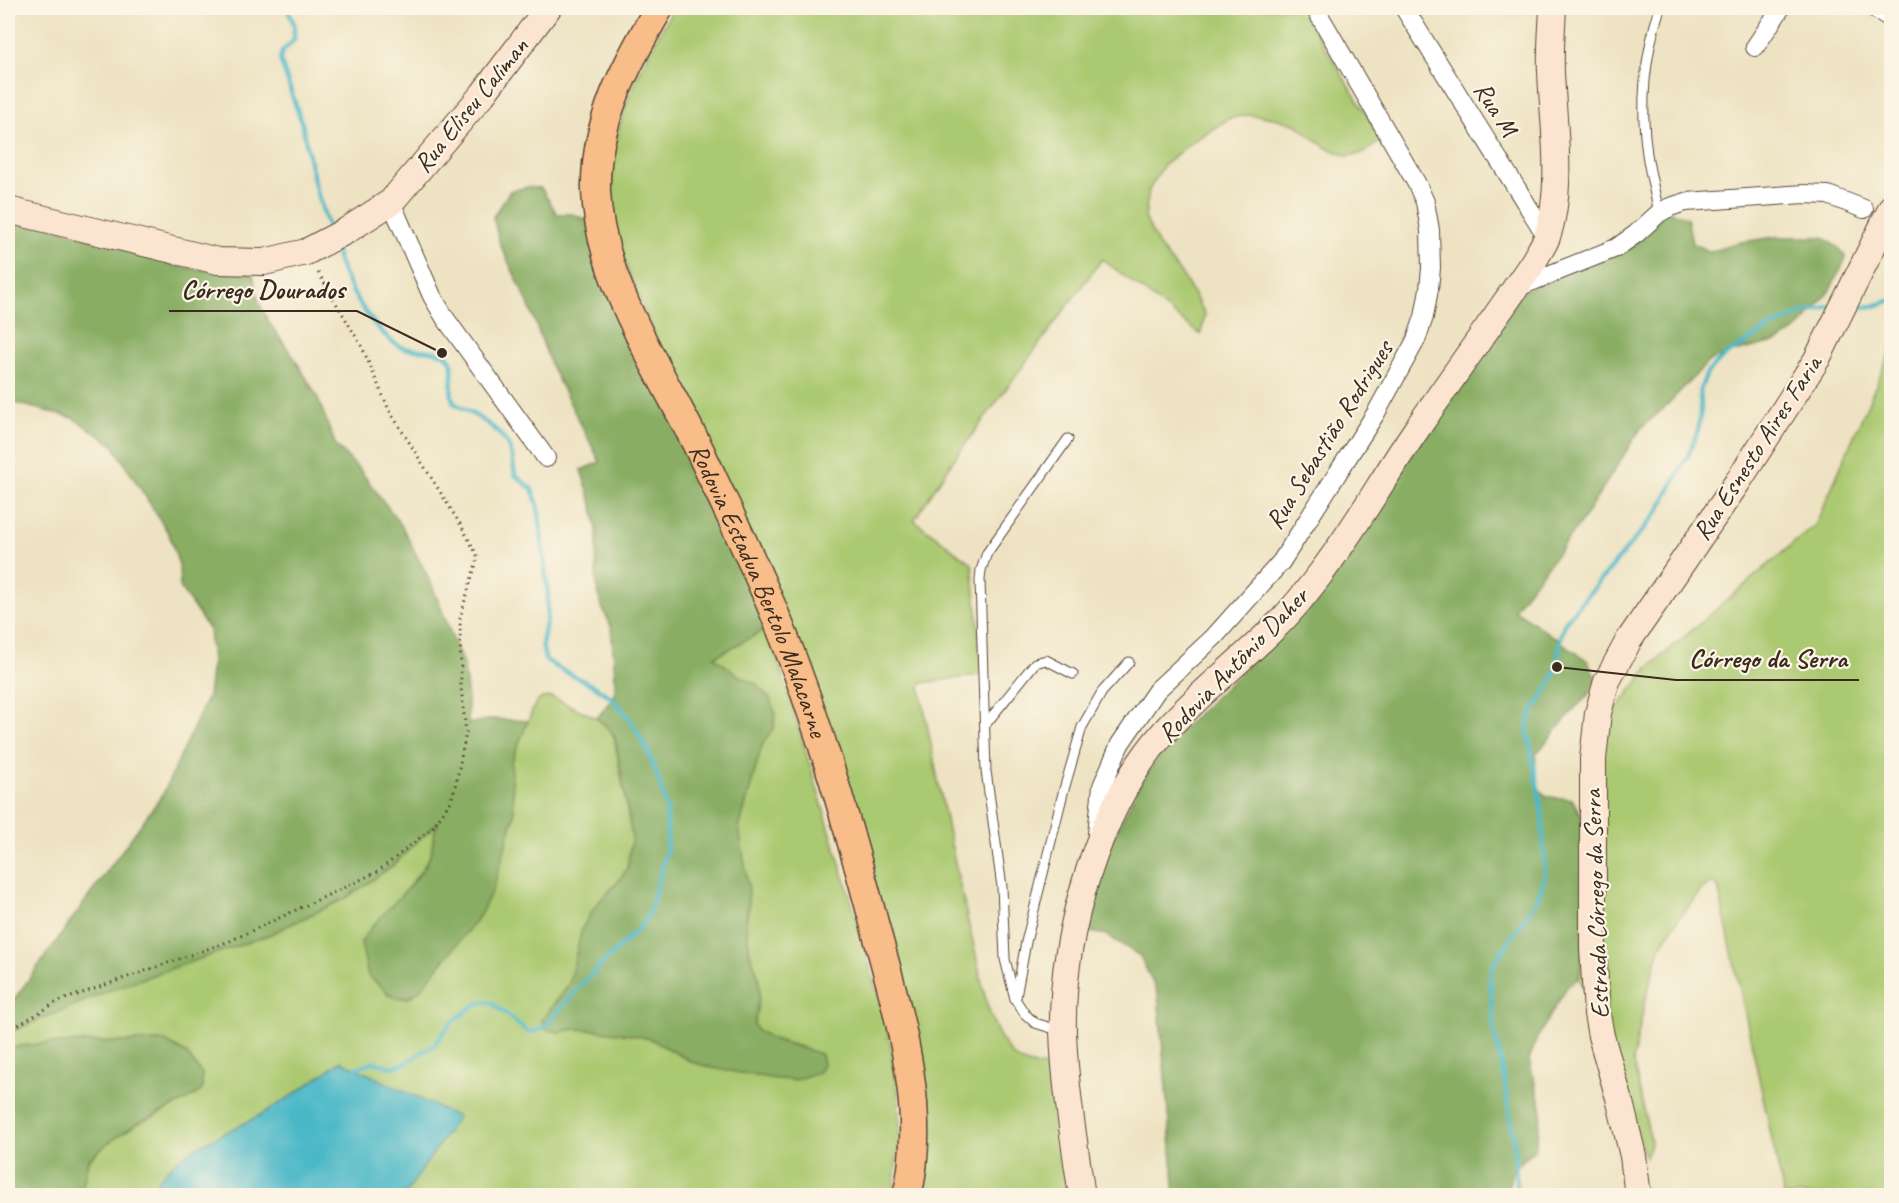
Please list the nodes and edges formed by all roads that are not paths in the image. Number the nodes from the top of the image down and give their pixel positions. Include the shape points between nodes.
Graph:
1 (549, 8) edge
2 (659, 8) edge
3 (1315, 8) edge
4 (1404, 8) edge
5 (1553, 8) edge
6 (1660, 8) edge
7 (1781, 8) edge
8 (1874, 8) edge
9 (1892, 20) edge
10 (1755, 47) dead end
11 (391, 202) junction
12 (1892, 207) edge
13 (1864, 209) dead end
14 (8, 210) edge
15 (1659, 213) junction
16 (1547, 237) junction
17 (1516, 288) junction
18 (1068, 439) dead end
19 (546, 458) dead end
20 (1129, 662) dead end
21 (1073, 674) dead end
22 (1607, 681) joint
23 (985, 725) junction
24 (1094, 854) junction
25 (1015, 999) junction
26 (1063, 1032) junction
27 (907, 1196) edge
28 (1082, 1196) edge
29 (1638, 1196) edge

1 - 11 street, Rua Eliseu Caliman via 483,94
2 - 27 main road, Rodovia Estadua Bertolo Malacarne via 612,96 602,131 596,190 599,219 616,281 632,318 766,593 832,776 892,990 910,1074 914,1129
3 - 24 street, Rua Sebastião Rodrigues via 1425,202 1431,268 1424,317 1416,340 1376,412 1281,562 1214,637 1157,690 1120,744 1102,786
4 - 16 street, Rua M
5 - 16 street, Rodovia Antônio Daher via 1551,69 1556,158
6 - 15 lane via 1651,36 1645,104 1647,153
7 - 10 street
8 - 9 street
11 - 14 street, Rua Eliseu Caliman via 322,243 264,262 218,261
11 - 19 street via 445,318
12 - 22 street, Rua Esnesto Aires Faria via 1817,359 1629,640
13 - 15 street via 1828,195 1804,194 1686,202
15 - 17 street via 1616,248
16 - 17 street, Rodovia Antônio Daher
17 - 24 street, Rodovia Antônio Daher via 1317,578 1278,625 1162,734 1119,799
18 - 23 lane via 987,553 981,570
20 - 25 lane via 1102,693 1082,727
21 - 23 lane via 1046,660 1035,663
22 - 29 street, Estrada Córrego da Serra via 1598,713 1593,759 1594,986 1601,1036 1628,1137
23 - 25 lane via 986,771 1002,887 1005,958
24 - 26 street, Rodovia Antônio Daher via 1071,945
25 - 26 lane via 1035,1023
26 - 28 street, Rodovia Antônio Daher

